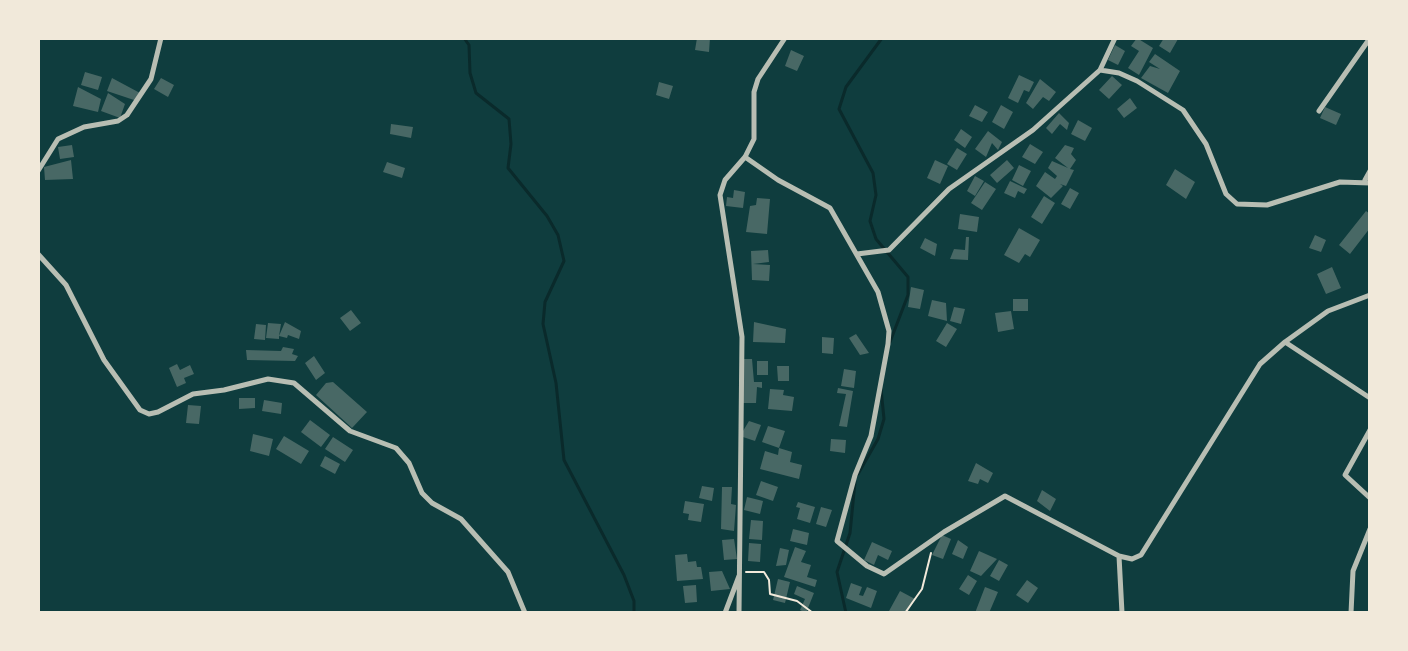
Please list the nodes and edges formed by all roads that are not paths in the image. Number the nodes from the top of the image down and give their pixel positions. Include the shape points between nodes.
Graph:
1 (161, 38) edge
2 (785, 38) edge
3 (1115, 38) edge
4 (1370, 38) edge
5 (1363, 47) junction
6 (1370, 51) edge
7 (1100, 70) junction
8 (1319, 111) dead end
9 (745, 157) junction
10 (38, 171) edge
11 (1370, 171) edge
12 (1368, 181) edge
13 (38, 254) edge
14 (857, 254) junction
15 (1370, 295) edge
16 (1285, 342) junction
17 (1370, 398) edge
18 (1370, 430) edge
19 (1370, 498) edge
20 (1370, 529) edge
21 (1119, 556) junction
22 (741, 572) junction
23 (525, 613) edge
24 (725, 613) edge
25 (739, 613) edge
26 (1122, 613) edge
27 (1351, 613) edge

1 - 10 street via 151,79 127,115 58,139
2 - 9 street via 758,79 756,122
3 - 7 street
4 - 5 street
5 - 6 street
5 - 8 street
7 - 12 street via 1137,81 1183,110 1206,144 1226,194 1237,204 1267,205 1340,182
7 - 14 street via 1033,130 949,189 889,250
9 - 14 street via 830,208
9 - 22 street via 725,180 720,195 742,337
11 - 12 street
13 - 23 street via 66,285 112,373 140,410 158,412 193,394 268,379 294,383 350,431 396,448 422,493 461,519 508,572
14 - 21 street via 878,292 889,331 871,436 855,475 840,544 884,574 1005,496
15 - 16 street via 1328,311
16 - 17 street
16 - 21 street via 1260,364 1141,555
18 - 19 street via 1345,475
20 - 27 street via 1353,571
21 - 26 street
22 - 24 street
22 - 25 street

